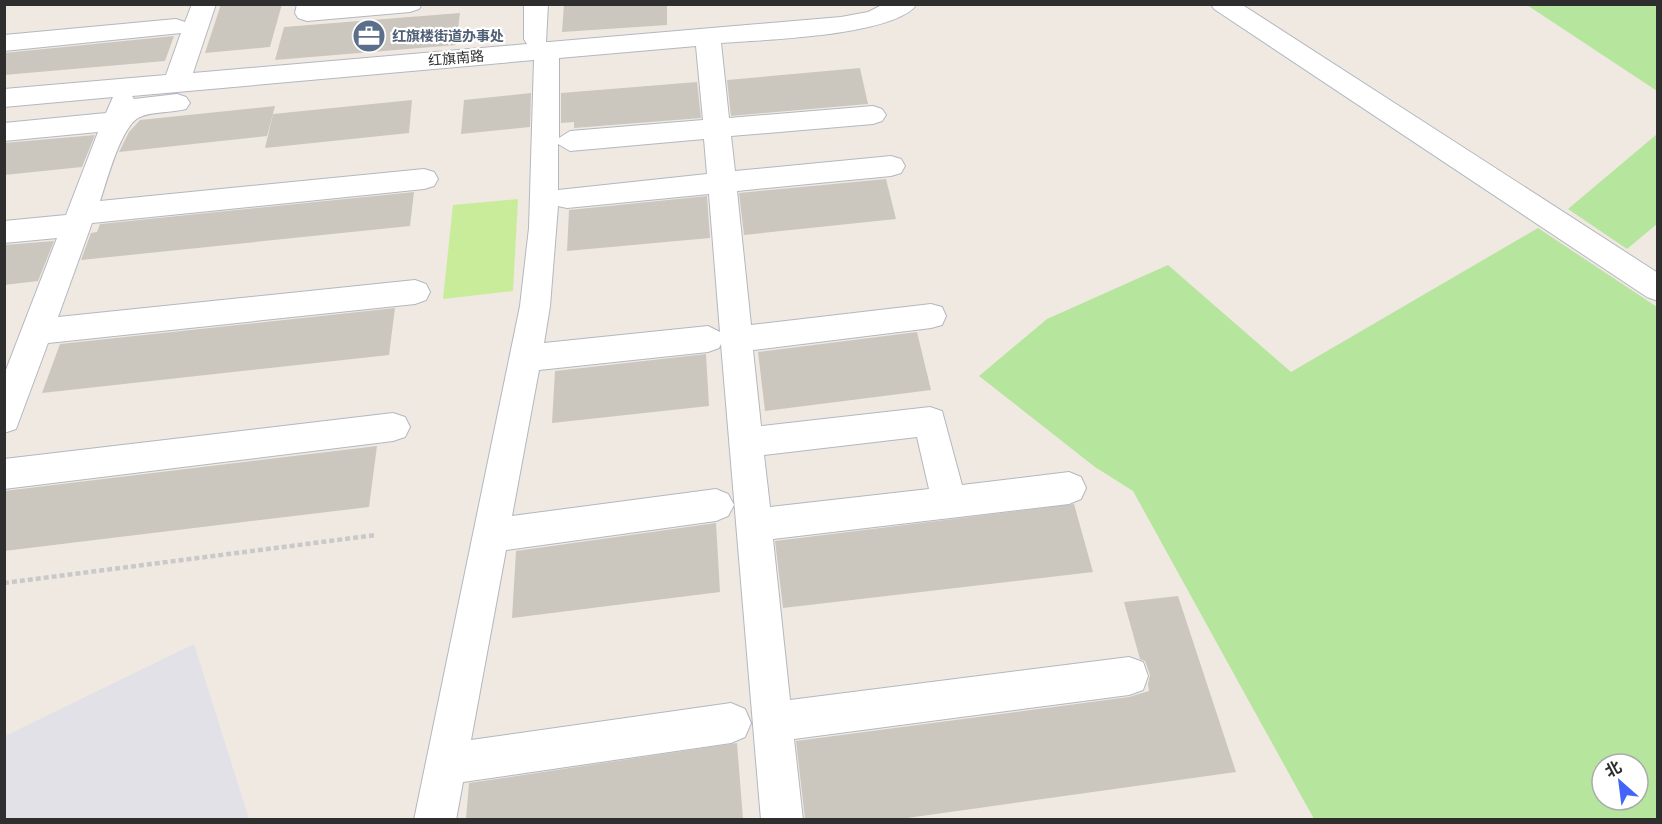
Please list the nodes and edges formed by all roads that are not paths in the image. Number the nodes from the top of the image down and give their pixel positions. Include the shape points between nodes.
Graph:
1 (204, 4) edge
2 (309, 4) edge
3 (410, 4) edge
4 (536, 4) edge
5 (905, 4) edge
6 (1223, 4) edge
7 (176, 27) dead end
8 (708, 36) junction
9 (4, 43) edge
10 (541, 45) junction
11 (415, 79) dead end
12 (177, 81) junction
13 (129, 86) junction
14 (4, 98) edge
15 (873, 115) dead end
16 (116, 120) junction
17 (717, 128) junction
18 (4, 132) edge
19 (570, 141) dead end
20 (891, 166) dead end
21 (424, 179) dead end
22 (723, 183) junction
23 (567, 198) dead end
24 (80, 219) junction
25 (4, 232) edge
26 (1658, 289) edge
27 (415, 292) dead end
28 (931, 316) dead end
29 (723, 339) junction
30 (24, 347) edge
31 (525, 358) junction
32 (4, 419) edge
33 (393, 428) dead end
34 (748, 442) junction
35 (4, 474) edge
36 (1069, 488) dead end
37 (949, 502) junction
38 (716, 505) dead end
39 (756, 525) junction
40 (490, 535) junction
41 (1129, 676) dead end
42 (774, 722) junction
43 (731, 723) dead end
44 (446, 764) junction
45 (435, 819) edge
46 (783, 819) edge

1 - 12 street
2 - 3 street via 307,13
4 - 10 street
5 - 8 street, 红旗南路 via 874,18 841,26
6 - 26 street
7 - 9 street
8 - 10 street, 红旗南路
8 - 17 street
10 - 12 street, 红旗南路
10 - 31 street via 543,228
11 - 16 street via 133,108
12 - 13 street, 红旗南路
13 - 14 street, 红旗南路
13 - 16 street
15 - 17 street
16 - 18 street
16 - 24 street
17 - 19 street
17 - 22 street
20 - 22 street
21 - 24 street
22 - 23 street
22 - 29 street
24 - 25 street
24 - 30 street
27 - 30 street
28 - 29 street
29 - 31 street
29 - 34 street
30 - 32 street
31 - 40 street
33 - 35 street
34 - 37 street via 930,422
34 - 39 street
36 - 37 street
37 - 39 street
38 - 40 street
39 - 42 street
40 - 44 street
41 - 42 street
42 - 46 street
43 - 44 street
44 - 45 street

